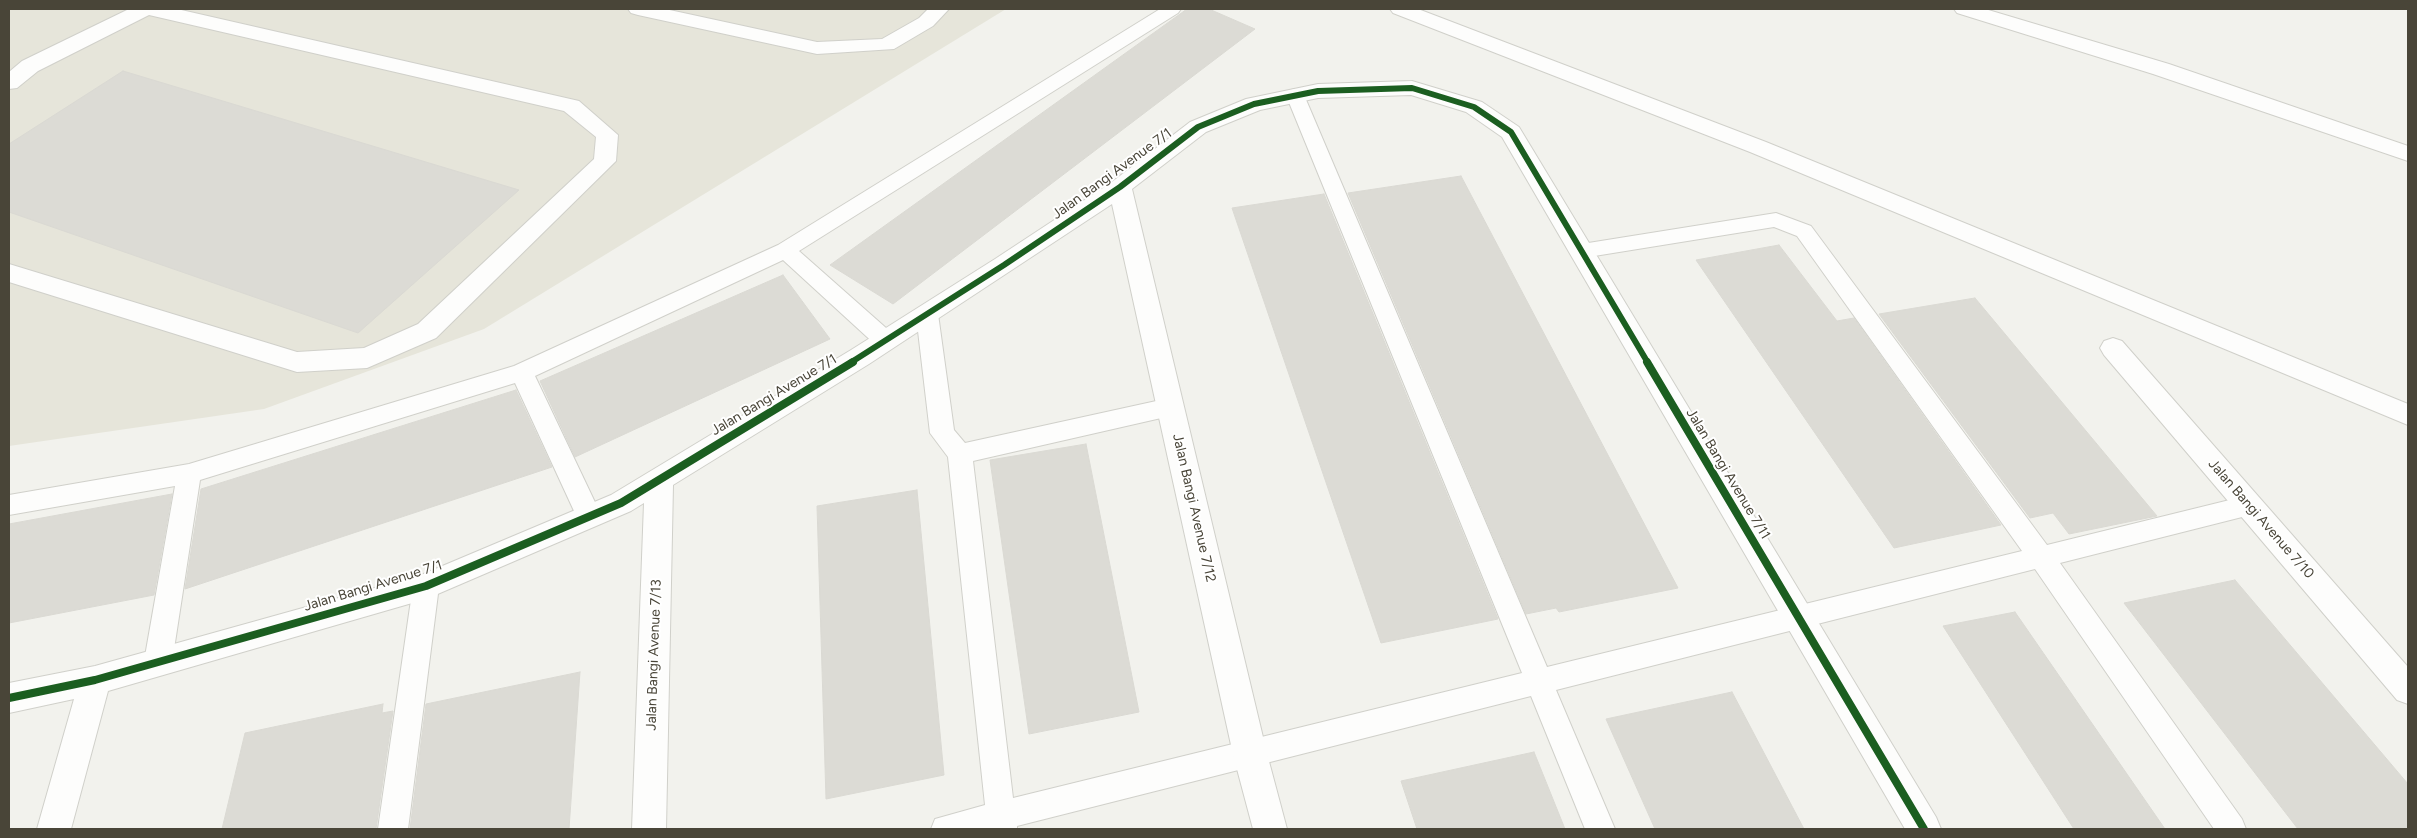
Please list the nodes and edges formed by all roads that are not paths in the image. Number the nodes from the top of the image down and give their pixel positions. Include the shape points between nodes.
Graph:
1 (144, 9) edge
2 (151, 9) edge
3 (638, 9) edge
4 (939, 9) edge
5 (1172, 9) edge
6 (1400, 9) edge
7 (1964, 9) edge
8 (9, 82) edge
9 (1295, 95) junction
10 (1511, 132) joint
11 (2408, 154) edge
12 (1120, 187) junction
13 (785, 250) junction
14 (1582, 251) junction
15 (9, 273) edge
16 (927, 314) junction
17 (886, 341) junction
18 (2113, 348) dead end
19 (522, 372) junction
20 (1170, 407) junction
21 (2408, 416) edge
22 (960, 454) junction
23 (189, 474) junction
24 (658, 480) junction
25 (9, 505) edge
26 (2250, 505) junction
27 (588, 517) junction
28 (2041, 557) junction
29 (426, 586) junction
30 (1798, 617) junction
31 (158, 662) junction
32 (95, 680) junction
33 (1537, 682) junction
34 (2408, 690) edge
35 (9, 698) edge
36 (1250, 754) junction
37 (1001, 822) edge
38 (54, 829) edge
39 (393, 829) edge
40 (649, 829) edge
41 (946, 829) edge
42 (1270, 829) edge
43 (1600, 829) edge
44 (1924, 829) edge
45 (2231, 829) edge

1 - 8 street via 30,66
2 - 15 street via 571,106 607,135 605,162 427,331 367,358 296,362
3 - 4 street via 817,48 887,45 926,22
5 - 13 lane
6 - 21 street via 1758,147
7 - 11 street via 2161,69
9 - 10 street, Jalan Bangi Avenue 7/1 via 1318,91 1412,88 1474,107
9 - 12 street, Jalan Bangi Avenue 7/1 via 1254,104 1198,127
9 - 33 lane
10 - 14 street, Jalan Bangi Avenue 7/11
12 - 16 street, Jalan Bangi Avenue 7/1
12 - 20 street, Jalan Bangi Avenue 7/12
13 - 17 lane
13 - 19 lane
14 - 28 lane via 1776,220 1804,231
14 - 30 street, Jalan Bangi Avenue 7/11
16 - 17 street, Jalan Bangi Avenue 7/1
16 - 22 lane via 942,433
17 - 24 street, Jalan Bangi Avenue 7/1
18 - 26 street, Jalan Bangi Avenue 7/10
19 - 23 lane
19 - 27 lane
20 - 22 lane
20 - 36 street, Jalan Bangi Avenue 7/12
22 - 37 lane
23 - 25 lane
23 - 31 lane
24 - 27 street, Jalan Bangi Avenue 7/1 via 621,503
24 - 40 street, Jalan Bangi Avenue 7/13
26 - 28 lane
26 - 34 street, Jalan Bangi Avenue 7/10
27 - 29 street, Jalan Bangi Avenue 7/1
28 - 30 lane
28 - 45 lane
29 - 31 street, Jalan Bangi Avenue 7/1
29 - 39 lane
30 - 33 lane
30 - 44 street, Jalan Bangi Avenue 7/11
31 - 32 street, Jalan Bangi Avenue 7/1
32 - 35 street, Jalan Bangi Avenue 7/1
32 - 38 street
33 - 36 lane
33 - 43 lane
36 - 37 lane
36 - 42 street, Jalan Bangi Avenue 7/12
37 - 41 lane

